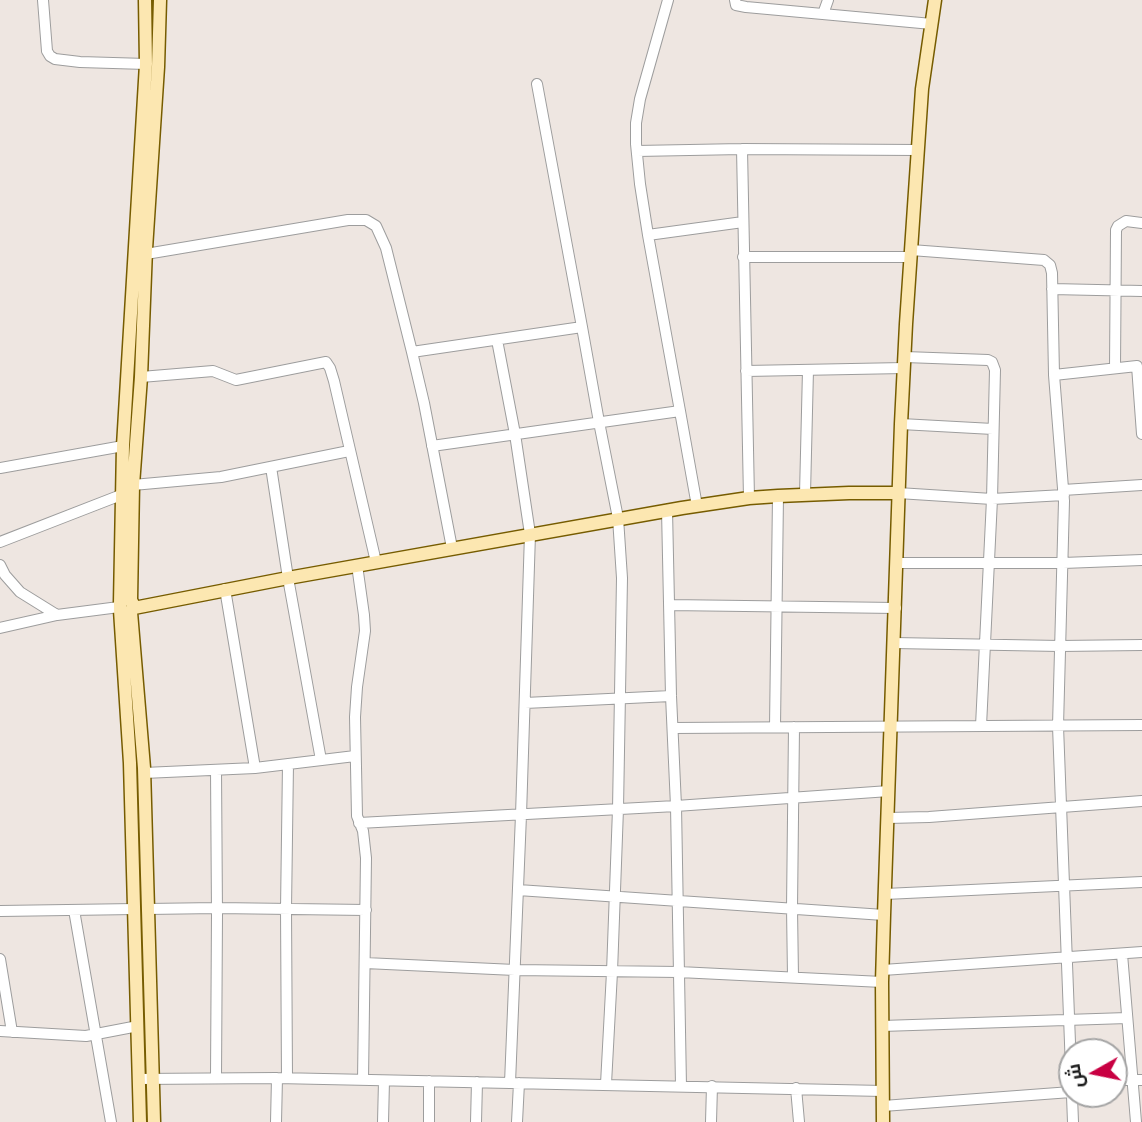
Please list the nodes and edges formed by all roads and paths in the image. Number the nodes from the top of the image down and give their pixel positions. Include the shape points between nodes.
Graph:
1 (43, 0) edge
2 (145, 0) edge
3 (160, 0) edge
4 (668, 0) edge
5 (735, 0) edge
6 (828, 0) edge
7 (935, 0) edge
8 (823, 14) junction
9 (932, 23) junction
10 (146, 64) junction
11 (537, 83) dead end
12 (742, 149) junction
13 (637, 150) junction
14 (918, 150) junction
15 (743, 222) junction
16 (1142, 223) edge
17 (648, 235) junction
18 (911, 253) junction
19 (146, 254) junction
20 (743, 257) junction
21 (1052, 289) junction
22 (1116, 291) junction
23 (1142, 291) edge
24 (582, 327) junction
25 (497, 340) junction
26 (412, 352) junction
27 (904, 363) junction
28 (1140, 365) edge
29 (1115, 368) junction
30 (808, 370) junction
31 (746, 371) junction
32 (1054, 374) junction
33 (141, 377) junction
34 (680, 411) junction
35 (598, 422) junction
36 (901, 424) junction
37 (993, 429) junction
38 (515, 434) junction
39 (1142, 434) edge
40 (122, 446) junction
41 (432, 446) junction
42 (349, 452) junction
43 (271, 467) junction
44 (0, 468) edge
45 (133, 485) junction
46 (1142, 485) edge
47 (1064, 492) junction
48 (898, 493) junction
49 (805, 494) junction
50 (121, 495) junction
51 (778, 496) junction
52 (749, 498) junction
53 (992, 499) junction
54 (697, 506) junction
55 (667, 510) junction
56 (618, 518) junction
57 (530, 534) junction
58 (0, 542) edge
59 (452, 548) junction
60 (1142, 559) edge
61 (376, 562) junction
62 (897, 563) junction
63 (989, 563) junction
64 (1063, 564) junction
65 (0, 565) edge
66 (357, 565) junction
67 (288, 578) junction
68 (225, 589) junction
69 (669, 605) junction
70 (126, 607) junction
71 (777, 607) junction
72 (895, 608) junction
73 (57, 615) junction
74 (0, 628) edge
75 (894, 643) junction
76 (985, 645) junction
77 (1142, 645) edge
78 (1060, 646) junction
79 (671, 696) junction
80 (620, 698) junction
81 (525, 703) junction
82 (1142, 725) edge
83 (892, 726) junction
84 (981, 726) junction
85 (1058, 726) junction
86 (775, 727) junction
87 (794, 727) junction
88 (673, 728) junction
89 (355, 756) junction
90 (321, 760) junction
91 (288, 764) junction
92 (255, 768) junction
93 (216, 770) junction
94 (144, 774) junction
95 (889, 791) junction
96 (794, 797) junction
97 (1142, 801) edge
98 (676, 806) junction
99 (1060, 806) junction
100 (618, 809) junction
101 (521, 815) junction
102 (888, 817) junction
103 (359, 823) junction
104 (1142, 882) edge
105 (1064, 887) junction
106 (518, 890) junction
107 (885, 894) junction
108 (614, 896) junction
109 (678, 900) junction
110 (217, 908) junction
111 (792, 908) junction
112 (141, 909) junction
113 (286, 909) junction
114 (74, 910) junction
115 (366, 910) junction
116 (0, 911) edge
117 (884, 915) junction
118 (1142, 952) edge
119 (1122, 954) junction
120 (1066, 958) junction
121 (0, 959) edge
122 (365, 963) junction
123 (515, 970) junction
124 (612, 972) junction
125 (678, 972) junction
126 (882, 976) junction
127 (793, 977) junction
128 (1128, 1017) junction
129 (1068, 1019) junction
130 (138, 1026) junction
131 (882, 1026) junction
132 (0, 1031) edge
133 (12, 1032) junction
134 (96, 1035) junction
135 (1069, 1038) edge
136 (216, 1077) junction
137 (282, 1078) junction
138 (139, 1079) junction
139 (153, 1079) junction
140 (363, 1080) junction
141 (1137, 1080) edge
142 (384, 1081) junction
143 (429, 1081) junction
144 (477, 1082) junction
145 (515, 1083) junction
146 (606, 1084) junction
147 (681, 1086) junction
148 (712, 1086) junction
149 (1058, 1087) edge
150 (796, 1088) junction
151 (883, 1091) junction
152 (883, 1106) junction
153 (111, 1122) edge
154 (141, 1122) edge
155 (155, 1122) edge
156 (276, 1122) edge
157 (383, 1122) edge
158 (429, 1122) edge
159 (476, 1122) edge
160 (517, 1122) edge
161 (711, 1122) edge
162 (799, 1122) edge
163 (883, 1122) edge
164 (1136, 1122) edge

1 - 10 street via 50,56
2 - 10 main road
3 - 19 main road
4 - 13 street via 640,99
5 - 8 street via 736,5 746,7
6 - 8 street
7 - 9 main road
8 - 9 street
9 - 14 main road
10 - 40 main road
11 - 24 street
12 - 13 street
12 - 14 street
12 - 15 street
13 - 17 street
14 - 18 main road
15 - 17 street
15 - 20 street
16 - 22 street via 1126,221 1116,230
17 - 34 street
18 - 20 street
18 - 21 street via 1044,260 1051,268
18 - 27 main road
19 - 26 street via 366,220 381,235
19 - 33 main road
20 - 31 street
21 - 22 street
21 - 32 street
22 - 23 street
22 - 29 street
24 - 25 street
24 - 35 street
25 - 26 street
25 - 38 street
26 - 41 street
27 - 30 street
27 - 36 main road
27 - 37 street via 992,362
28 - 29 street
28 - 39 street
29 - 32 street
30 - 31 street
30 - 49 street
31 - 52 street
32 - 47 street
33 - 42 street via 215,371 236,380 326,362
33 - 45 main road
34 - 35 street
34 - 54 street
35 - 38 street
35 - 56 street
36 - 37 street
36 - 48 main road
37 - 53 street
38 - 41 street
38 - 57 street
40 - 44 street
40 - 50 main road
41 - 59 street
42 - 43 street
42 - 61 street
43 - 45 street
43 - 67 street
45 - 70 main road
46 - 47 street
47 - 53 street
47 - 64 street
48 - 49 main road
48 - 53 street
48 - 62 main road
49 - 51 main road
50 - 58 street
50 - 70 main road
51 - 52 main road
51 - 71 street
52 - 54 main road
53 - 63 street
54 - 55 main road
55 - 56 main road
55 - 69 street
56 - 57 main road
56 - 80 street
57 - 59 main road
57 - 81 street
59 - 61 main road
60 - 64 street
61 - 66 main road
62 - 63 street
62 - 72 main road
63 - 64 street
63 - 76 street
64 - 78 street
65 - 73 street via 20,592
66 - 67 main road
66 - 89 street via 365,631 355,705
67 - 68 main road
67 - 90 street
68 - 70 main road
68 - 92 street
69 - 71 street
69 - 79 street
70 - 73 street
70 - 94 main road
70 - 112 main road via 130,763
71 - 72 street
71 - 86 street
72 - 75 main road
73 - 74 street
75 - 76 street
75 - 83 main road
76 - 78 street
76 - 84 street
77 - 78 street
78 - 85 street
79 - 80 street
79 - 88 street
80 - 81 street
80 - 100 street
81 - 101 street
82 - 85 street
83 - 84 street
83 - 87 street
83 - 95 main road
84 - 85 street
85 - 99 street
86 - 87 street
86 - 88 street
87 - 96 street
88 - 98 street
89 - 90 street
89 - 103 street
90 - 91 street
91 - 92 street
91 - 113 street
92 - 93 street
93 - 94 street
93 - 110 street
94 - 112 main road
95 - 96 street
95 - 102 main road
96 - 98 street
96 - 111 street
97 - 99 street
98 - 100 street
98 - 109 street
99 - 102 street
99 - 105 street
100 - 101 street
100 - 108 street
101 - 103 street
101 - 106 street
102 - 107 main road
103 - 115 street via 366,858
104 - 105 street
105 - 107 street
105 - 120 street
106 - 108 street
106 - 123 street
107 - 117 main road
108 - 109 street
108 - 124 street
109 - 111 street
109 - 125 street
110 - 112 street
110 - 113 street
110 - 136 street
111 - 117 street
111 - 127 street
112 - 114 street
112 - 130 main road
112 - 139 main road
113 - 115 street
113 - 137 street
114 - 116 street
114 - 134 street
115 - 122 street
117 - 126 main road
118 - 119 street
119 - 120 street
119 - 128 street
120 - 126 street
120 - 129 street
121 - 133 street
122 - 123 street
122 - 140 street
123 - 124 street
123 - 145 street
124 - 125 street
124 - 146 street
125 - 127 street
125 - 147 street
126 - 127 street
126 - 131 main road
128 - 129 street
128 - 141 street
129 - 131 street
129 - 135 street
130 - 134 street
130 - 138 main road
131 - 151 main road
132 - 133 street
133 - 134 street
134 - 153 street
136 - 137 street
136 - 139 street
137 - 140 street
137 - 156 street
138 - 139 street
138 - 154 main road
139 - 155 main road
140 - 142 street
141 - 164 street
142 - 143 street
142 - 157 street
143 - 144 street
143 - 158 street
144 - 145 street
144 - 159 street
145 - 146 street
145 - 160 street
146 - 147 street
147 - 148 street
148 - 150 street
148 - 161 street
149 - 152 street
150 - 151 street
150 - 162 street
151 - 152 main road
152 - 163 main road

